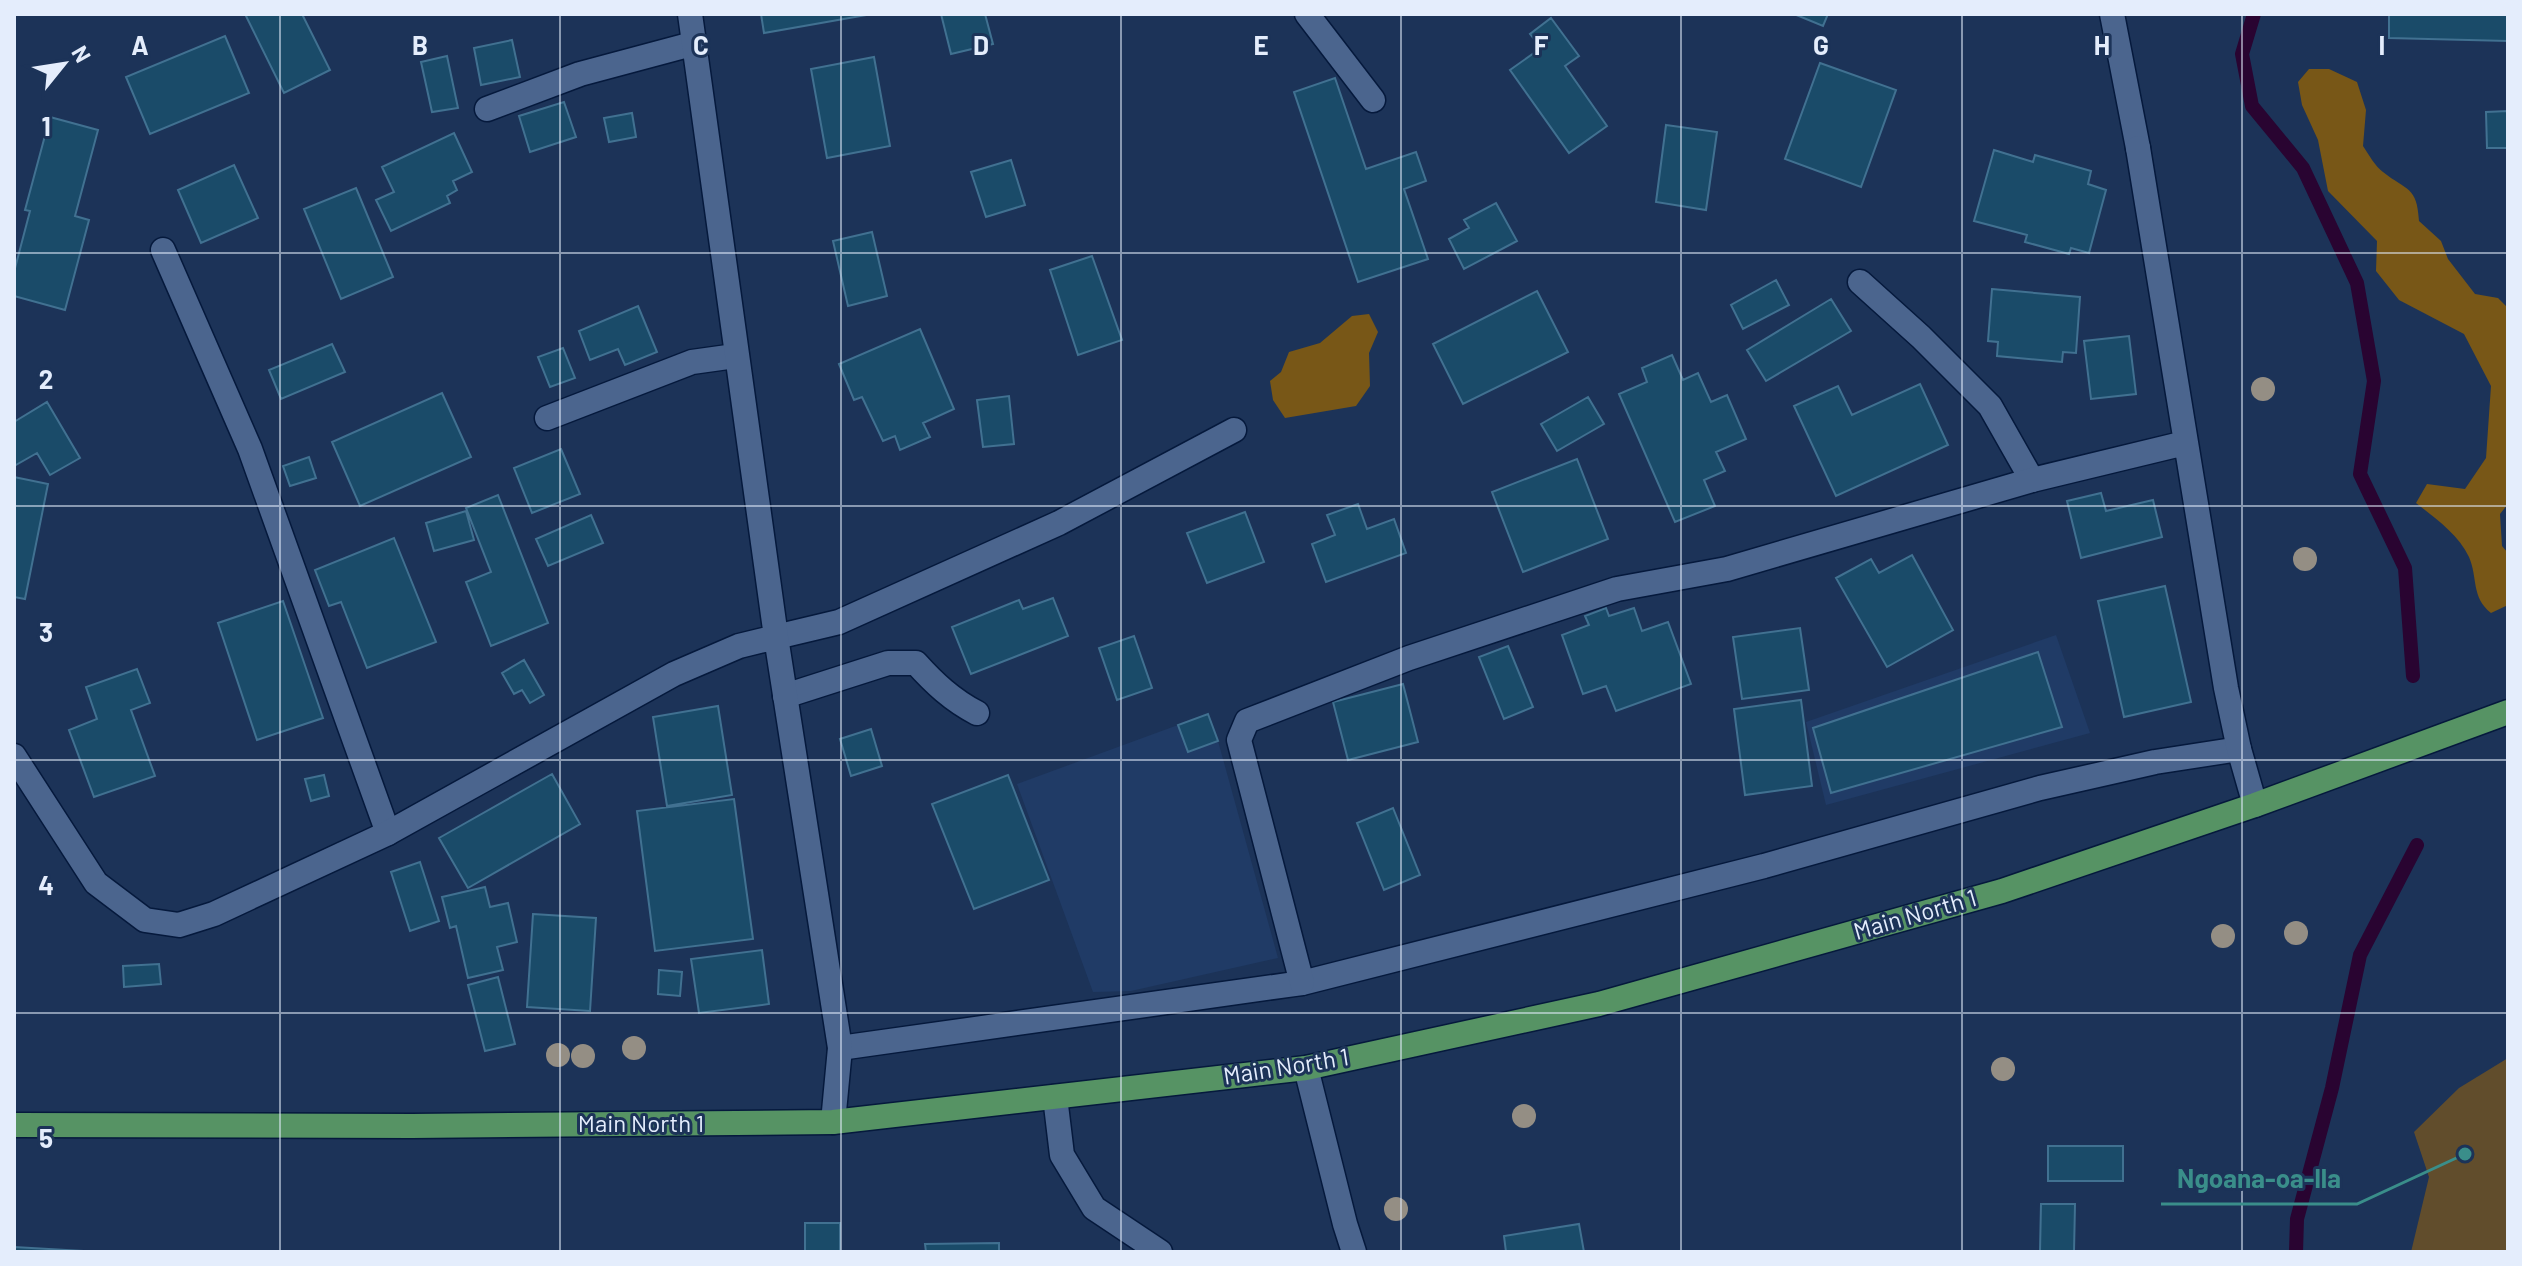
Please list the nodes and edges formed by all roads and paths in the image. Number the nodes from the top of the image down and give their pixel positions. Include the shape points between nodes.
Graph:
1 (690, 14) edge
2 (1307, 14) edge
3 (2112, 14) edge
4 (692, 44) junction
5 (1373, 100) dead end
6 (487, 109) dead end
7 (163, 250) dead end
8 (1860, 282) dead end
9 (735, 356) junction
10 (547, 418) dead end
11 (1234, 430) dead end
12 (2185, 443) junction
13 (2032, 480) junction
14 (776, 637) junction
15 (785, 696) junction
16 (2508, 712) edge
17 (977, 713) dead end
18 (2239, 749) junction
19 (14, 756) edge
20 (2255, 805) junction
21 (388, 833) junction
22 (1302, 983) junction
23 (840, 1048) junction
24 (1306, 1068) junction
25 (1055, 1097) junction
26 (833, 1122) junction
27 (14, 1125) edge
28 (1160, 1252) edge
29 (1354, 1252) edge

1 - 4 street
2 - 5 street
3 - 12 street
4 - 6 street via 580,74
4 - 9 street
7 - 21 street via 250,449
8 - 13 street via 1990,406
9 - 10 street via 692,362
9 - 14 street
11 - 14 street via 1059,523 867,610
12 - 13 street
12 - 18 street
13 - 22 street via 1727,569 1617,589 1409,658 1247,721 1239,740
14 - 15 street
14 - 21 street via 739,646 674,674
15 - 17 street via 888,663 916,663 936,685
15 - 23 street
16 - 20 main road, Main North 1
18 - 20 street
18 - 22 street via 2040,788 1764,866
19 - 21 street via 96,883 145,920 179,925 214,914
20 - 24 main road, Main North 1 via 2002,891 1599,1004
22 - 23 street
23 - 26 street
24 - 25 main road, Main North 1
24 - 29 street
25 - 26 main road, Main North 1
25 - 28 street via 1062,1155 1094,1208
26 - 27 main road, Main North 1

